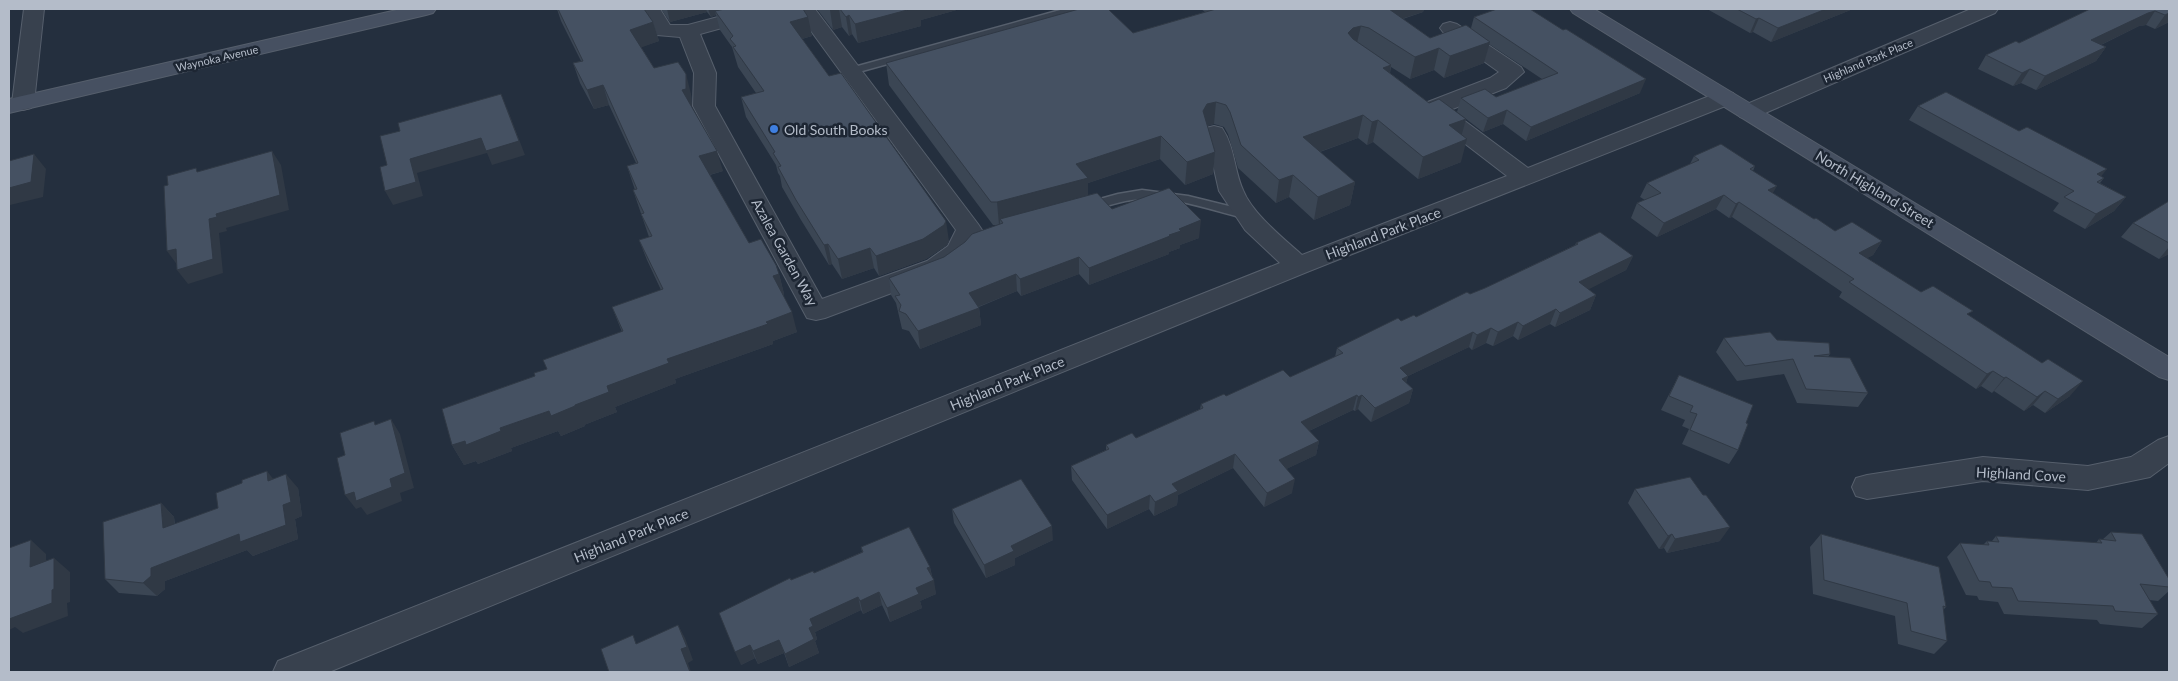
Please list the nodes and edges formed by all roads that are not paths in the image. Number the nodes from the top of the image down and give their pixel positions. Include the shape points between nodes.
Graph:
1 (34, 9) edge
2 (426, 9) edge
3 (650, 9) edge
4 (770, 9) edge
5 (805, 9) edge
6 (1075, 9) edge
7 (1580, 9) edge
8 (1988, 9) edge
9 (1450, 28) dead end
10 (688, 31) junction
11 (851, 70) junction
12 (16, 105) edge
13 (1736, 105) junction
14 (1214, 133) dead end
15 (1526, 178) junction
16 (1073, 211) edge
17 (1248, 215) junction
18 (1298, 266) junction
19 (2168, 367) edge
20 (2169, 448) edge
21 (1867, 487) dead end
22 (290, 672) edge

1 - 12 street
2 - 12 main road, Waynoka Avenue
3 - 10 street via 664,31
4 - 10 street
5 - 11 street
6 - 11 lane
7 - 13 main road, North Highland Street
8 - 13 street, Highland Park Place
9 - 15 street via 1513,72 1498,83 1426,102
10 - 11 street, Azalea Garden Way via 705,73 704,106 816,311 936,268 957,252 976,230
13 - 15 street, Highland Park Place
13 - 19 main road, North Highland Street
14 - 17 street via 1231,191
15 - 18 street, Highland Park Place
16 - 17 lane via 1128,196 1147,195 1176,198
17 - 18 street
18 - 22 street, Highland Park Place
20 - 21 street, Highland Cove via 2139,468 2088,478 1983,469

